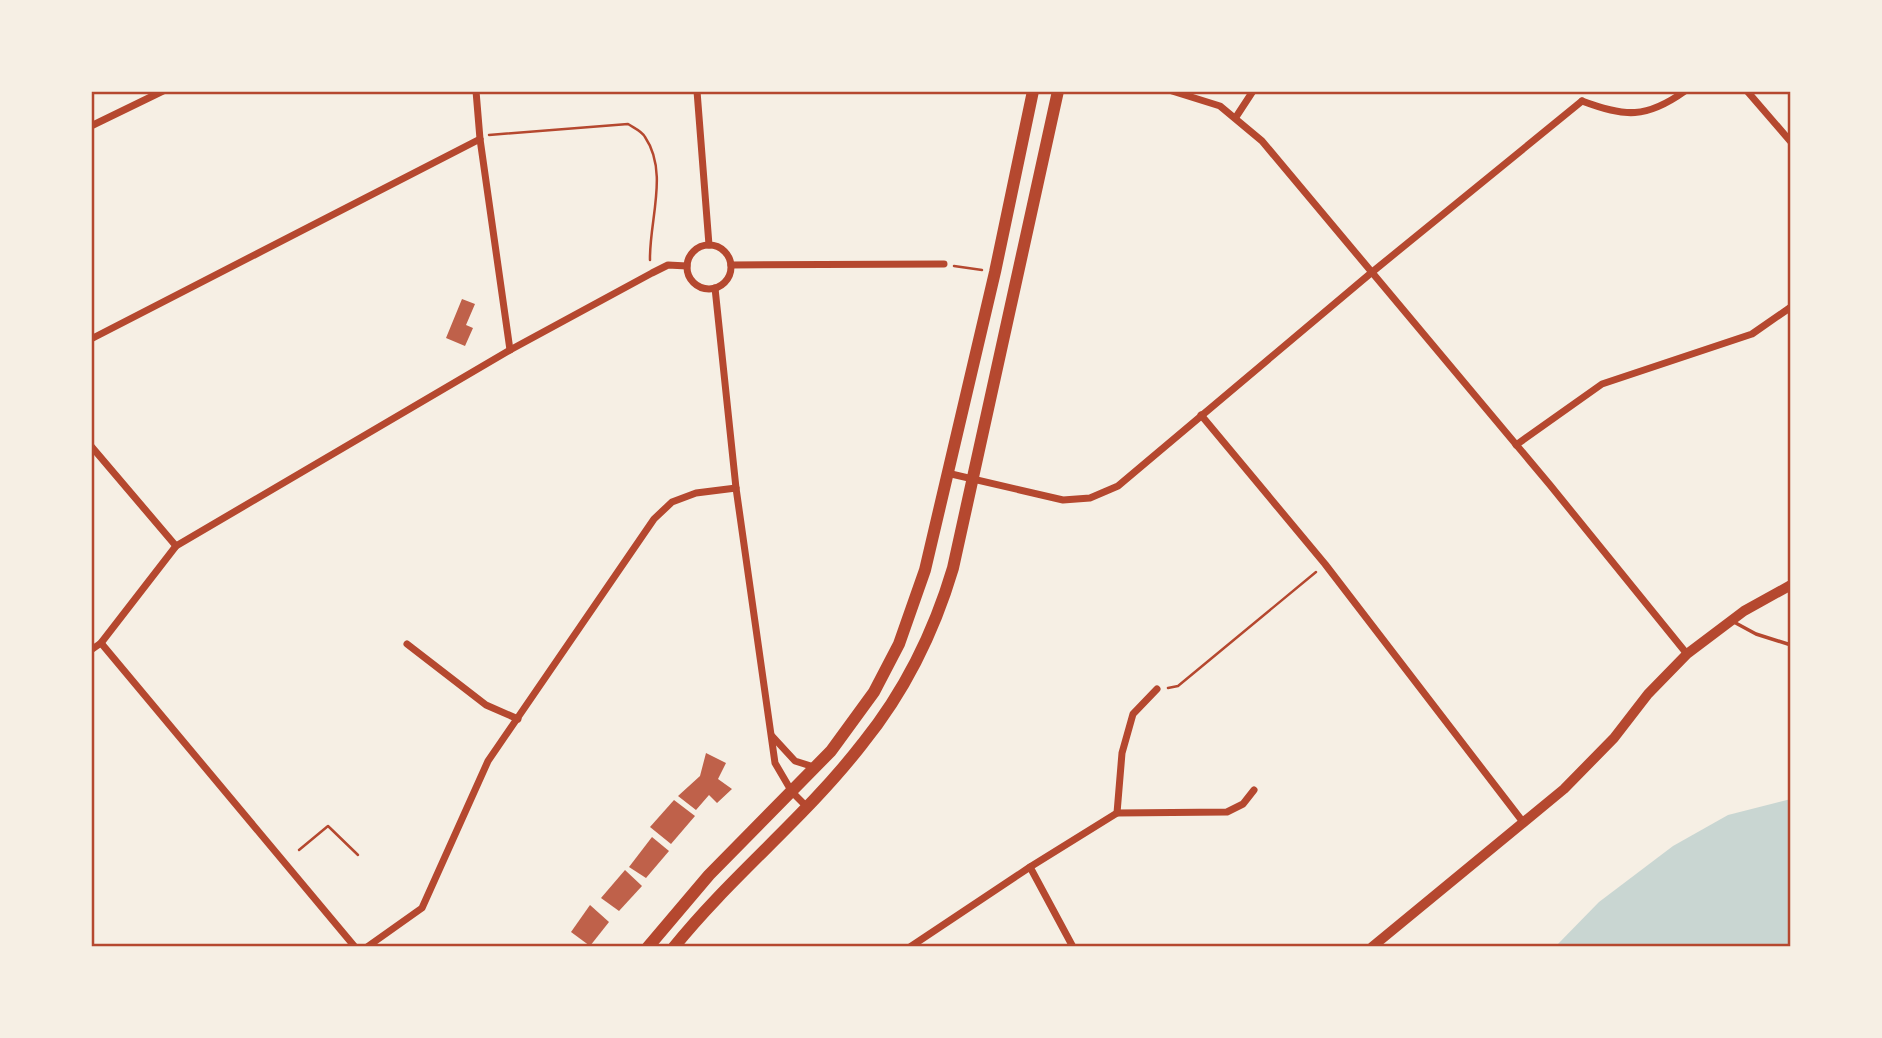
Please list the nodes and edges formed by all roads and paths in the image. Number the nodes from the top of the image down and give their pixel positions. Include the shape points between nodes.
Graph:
1 (163, 91) edge
2 (476, 91) edge
3 (697, 91) edge
4 (1032, 91) edge
5 (1058, 91) edge
6 (1172, 91) edge
7 (1254, 91) edge
8 (1579, 91) edge
9 (1685, 91) edge
10 (1747, 91) edge
11 (1582, 101) junction
12 (1236, 117) junction
13 (91, 126) edge
14 (479, 135) junction
15 (1791, 142) edge
16 (709, 245) junction
17 (944, 264) joint
18 (731, 265) junction
19 (687, 266) junction
20 (995, 272) junction
21 (652, 273) junction
22 (1371, 273) junction
23 (715, 288) junction
24 (1791, 307) edge
25 (91, 339) edge
26 (509, 350) junction
27 (1201, 415) junction
28 (1516, 445) junction
29 (91, 446) edge
30 (946, 473) junction
31 (972, 480) junction
32 (736, 488) junction
33 (176, 546) junction
34 (1325, 564) junction
35 (1791, 585) edge
36 (1731, 621) junction
37 (101, 643) junction
38 (407, 644) dead end
39 (1791, 645) edge
40 (91, 650) edge
41 (1687, 654) junction
42 (1157, 689) joint
43 (518, 719) junction
44 (771, 736) junction
45 (816, 768) junction
46 (1254, 790) dead end
47 (792, 792) junction
48 (807, 807) junction
49 (1117, 813) junction
50 (1523, 822) junction
51 (299, 850) dead end
52 (358, 855) dead end
53 (1030, 867) junction
54 (355, 947) edge
55 (367, 947) edge
56 (649, 947) edge
57 (674, 947) edge
58 (910, 947) edge
59 (1073, 947) edge
60 (1372, 947) edge

1 - 13 street
2 - 14 street
3 - 16 street
4 - 20 main road
5 - 31 main road
6 - 12 street via 1213,103
7 - 12 street
8 - 11 street
9 - 11 street via 1642,113 1613,112
10 - 15 street
11 - 22 street
12 - 22 street via 1262,141
14 - 21 path via 628,124 644,134 653,152 657,187 650,236
14 - 25 street
14 - 26 street
16 - 18 street via 725,252
16 - 19 street via 694,251
17 - 18 street
17 - 20 path
18 - 23 street via 729,276
19 - 21 street via 668,265
19 - 23 street via 694,283
20 - 30 main road
21 - 26 street
22 - 27 street
22 - 28 street
23 - 32 street
24 - 28 street via 1752,334 1602,384
26 - 33 street
27 - 31 street via 1118,486 1090,498 1063,500
27 - 34 street
28 - 41 street
29 - 33 street
30 - 31 street
30 - 45 main road via 922,580 899,644 859,714
31 - 48 main road via 947,588 914,667 867,738
32 - 43 street via 672,502 654,519
32 - 44 street
33 - 37 street
34 - 42 path via 1178,686
34 - 50 street
35 - 36 street
36 - 39 lane
36 - 41 street
37 - 40 street
37 - 54 street
38 - 43 street via 486,705
41 - 50 street via 1582,771
42 - 49 street via 1133,714 1122,753
43 - 55 street via 488,761 422,908
44 - 45 street via 795,761
44 - 47 street via 775,763
45 - 47 main road
46 - 49 street via 1243,804 1227,813
47 - 48 street
47 - 56 main road via 709,875
48 - 57 main road
49 - 53 street
50 - 60 street
51 - 52 path via 328,826
53 - 58 street
53 - 59 street

